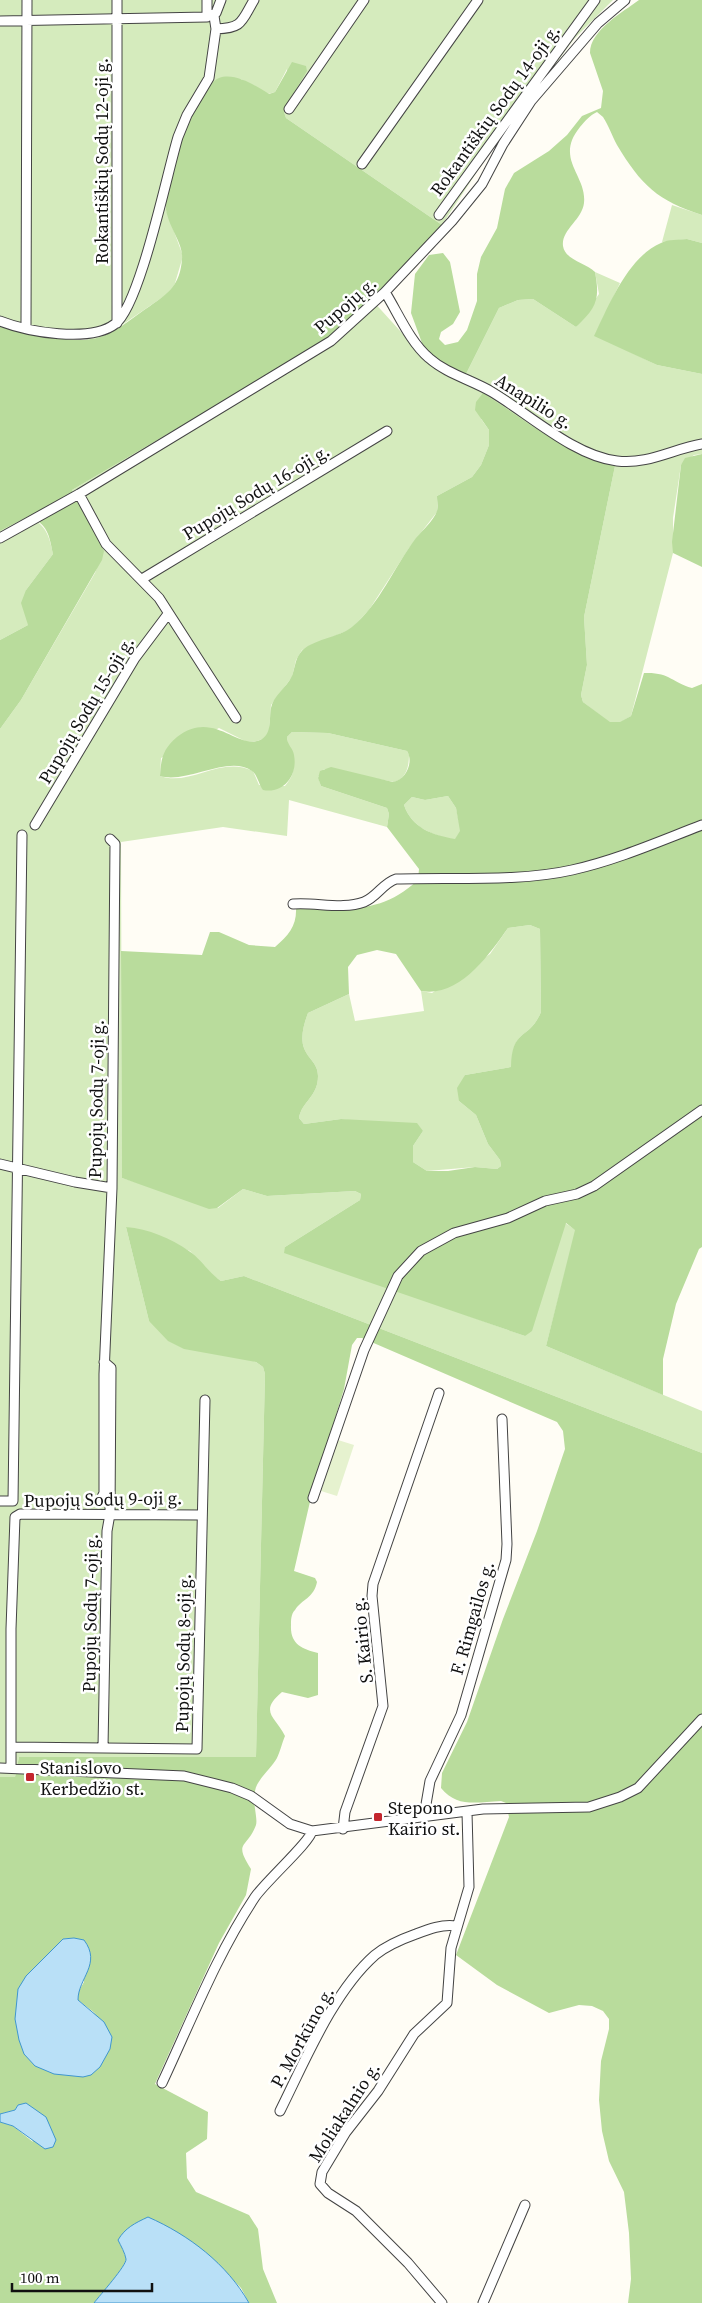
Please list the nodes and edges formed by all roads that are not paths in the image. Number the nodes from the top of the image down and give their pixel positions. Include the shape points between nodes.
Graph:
1 (27, 0) edge
2 (117, 0) edge
3 (207, 0) edge
4 (221, 0) edge
5 (254, 0) edge
6 (364, 0) edge
7 (478, 0) edge
8 (595, 0) edge
9 (625, 0) edge
10 (210, 16) junction
11 (117, 19) junction
12 (0, 21) edge
13 (27, 21) junction
14 (216, 29) junction
15 (289, 109) dead end
16 (362, 164) dead end
17 (439, 215) dead end
18 (385, 292) junction
19 (0, 321) edge
20 (117, 323) junction
21 (26, 328) junction
22 (387, 431) dead end
23 (702, 444) edge
24 (79, 494) junction
25 (0, 538) edge
26 (142, 580) junction
27 (168, 614) junction
28 (236, 718) dead end
29 (35, 825) dead end
30 (702, 825) edge
31 (22, 835) dead end
32 (110, 839) dead end
33 (293, 904) dead end
34 (702, 1110) edge
35 (0, 1164) edge
36 (16, 1168) junction
37 (112, 1188) junction
38 (104, 1362) junction
39 (439, 1393) dead end
40 (205, 1400) dead end
41 (502, 1419) dead end
42 (314, 1498) dead end
43 (101, 1499) dead end
44 (0, 1501) edge
45 (110, 1514) junction
46 (202, 1515) junction
47 (702, 1719) edge
48 (11, 1747) junction
49 (103, 1747) junction
50 (0, 1768) edge
51 (11, 1768) junction
52 (467, 1812) junction
53 (424, 1816) junction
54 (343, 1829) junction
55 (312, 1831) junction
56 (456, 1926) junction
57 (162, 2083) dead end
58 (280, 2111) dead end
59 (525, 2204) dead end
60 (442, 2303) edge
61 (483, 2303) edge

1 - 13 street
2 - 11 street, Rokantiškių Sodų 12-oji g.
3 - 10 street
4 - 10 street
5 - 14 street via 239,25 231,29
6 - 15 street
7 - 16 street
8 - 17 street, Rokantiškių Sodų 14-oji g.
9 - 18 street, Pupojų g. via 598,23 531,101 482,184
10 - 11 street
10 - 14 street
11 - 13 street
11 - 20 street, Rokantiškių Sodų 12-oji g.
12 - 13 street
13 - 21 street
14 - 20 street via 209,78 187,114 178,137 134,294
18 - 23 street, Anapilio g. via 428,358 491,392 570,443 603,459 633,462
18 - 24 street, Pupojų g. via 331,341
19 - 21 street
20 - 21 street via 104,331 63,334
22 - 26 street, Pupojų Sodų 16-oji g.
24 - 25 street, Pupojų g.
24 - 26 street via 106,544
26 - 27 street via 159,598
27 - 28 street
27 - 29 street, Pupojų Sodų 15-oji g. via 135,658
30 - 33 street via 633,852 571,870 513,876 396,879 365,902 352,905
31 - 36 street
32 - 37 street, Pupojų Sodų 7-oji g. via 115,844
34 - 42 street via 594,1186 577,1194 545,1200 508,1218 454,1233 421,1251 398,1276 364,1350
35 - 36 street
36 - 37 street
36 - 44 street via 13,1501
37 - 38 street, Pupojų Sodų 7-oji g.
38 - 43 street, Pupojų Sodų 7-oji g. via 104,1493
38 - 45 street, Pupojų Sodų 7-oji g. via 111,1368
39 - 54 street, S. Kairio g. via 374,1584 372,1596 383,1706 345,1812
40 - 46 street, Pupojų Sodų 8-oji g.
41 - 53 street, F. Rimgailos g. via 506,1560 461,1715 430,1781
45 - 46 street, Pupojų Sodų 9-oji g.
45 - 48 street, Pupojų Sodų 9-oji g. via 20,1514 15,1517
45 - 49 street, Pupojų Sodų 7-oji g.
46 - 49 street, Pupojų Sodų 8-oji g. via 197,1750
47 - 52 street via 638,1788 620,1797 589,1808 501,1808
48 - 49 street, Pupojų Sodų 8-oji g.
48 - 51 street, Pupojų Sodų 9-oji g.
50 - 51 street
51 - 55 street via 163,1774 199,1779 251,1796 290,1824
52 - 53 street
52 - 56 street via 469,1887
53 - 54 street
54 - 55 street
55 - 57 street via 308,1842 261,1889 243,1916
56 - 58 street, P. Morkūno g. via 433,1928 391,1945 358,1973 328,2017
56 - 60 street, Moliakalnio g. via 451,1948 449,1997 443,2010 414,2034 378,2091 346,2132 322,2172 320,2184 356,2211
59 - 61 street

